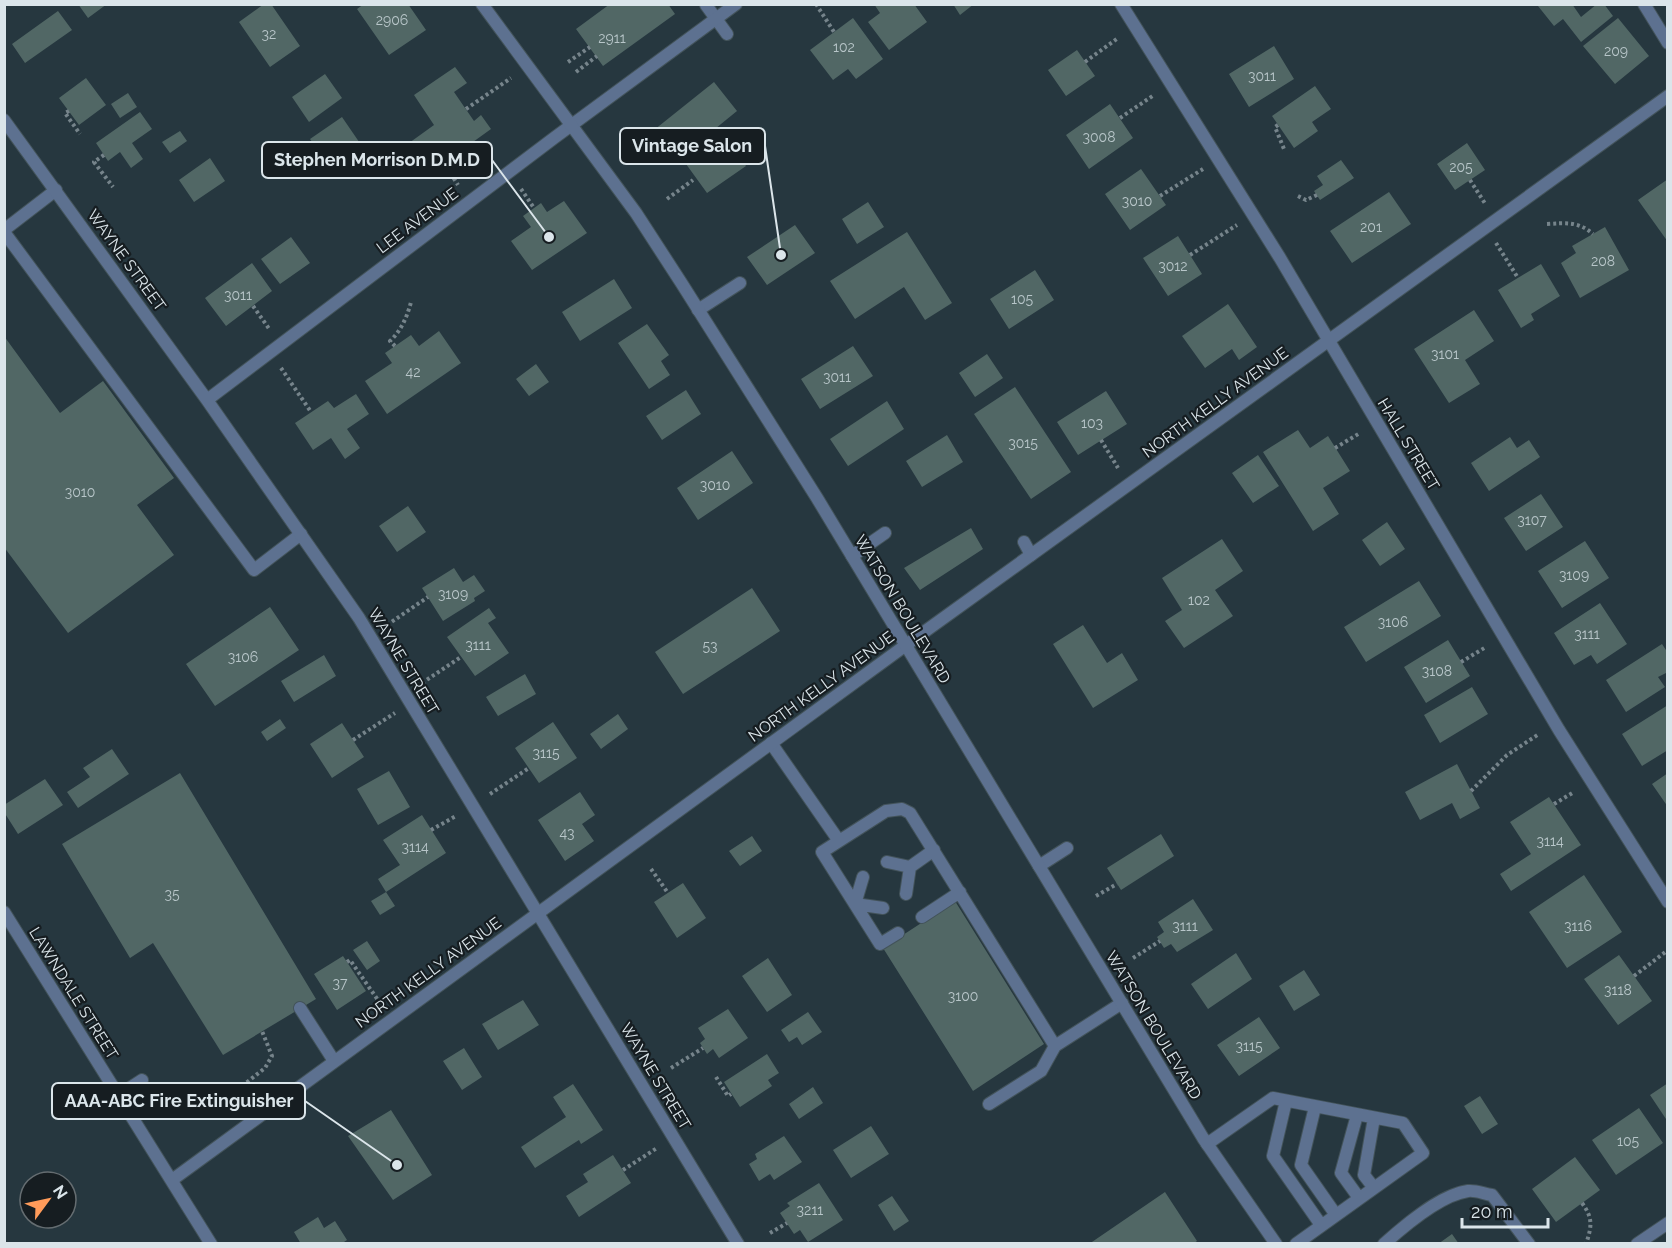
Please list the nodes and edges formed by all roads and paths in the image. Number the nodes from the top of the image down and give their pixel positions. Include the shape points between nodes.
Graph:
1 (482, 4) edge
2 (736, 4) edge
3 (816, 4) edge
4 (1121, 4) edge
5 (1644, 4) edge
6 (706, 5) edge
7 (716, 19) junction
8 (1134, 26) junction
9 (834, 32) dead end
10 (727, 34) dead end
11 (1668, 43) edge
12 (590, 47) dead end
13 (597, 57) dead end
14 (568, 62) dead end
15 (1085, 62) dead end
16 (576, 72) dead end
17 (511, 78) dead end
18 (1171, 84) junction
19 (1668, 96) edge
20 (466, 109) dead end
21 (69, 111) dead end
22 (1120, 118) dead end
23 (4, 120) edge
24 (571, 125) junction
25 (1278, 125) dead end
26 (80, 134) dead end
27 (1284, 149) dead end
28 (104, 155) dead end
29 (1218, 159) junction
30 (444, 163) dead end
31 (693, 180) dead end
32 (1470, 180) dead end
33 (113, 187) dead end
34 (56, 190) junction
35 (1317, 195) dead end
36 (1160, 196) dead end
37 (1298, 196) dead end
38 (667, 199) dead end
39 (469, 202) junction
40 (1253, 215) junction
41 (1491, 224) junction
42 (1547, 224) dead end
43 (4, 231) edge
44 (1593, 234) dead end
45 (1190, 255) dead end
46 (1518, 278) dead end
47 (740, 283) dead end
48 (411, 302) dead end
49 (253, 306) dead end
50 (698, 310) junction
51 (1328, 341) junction
52 (280, 345) junction
53 (395, 346) dead end
54 (269, 352) junction
55 (207, 400) junction
56 (311, 412) dead end
57 (1377, 422) junction
58 (1101, 440) dead end
59 (1335, 448) dead end
60 (1129, 485) junction
61 (885, 533) dead end
62 (301, 534) junction
63 (1024, 542) dead end
64 (1031, 555) junction
65 (852, 556) junction
66 (428, 597) dead end
67 (370, 636) junction
68 (1504, 636) junction
69 (906, 645) junction
70 (461, 657) dead end
71 (1461, 662) dead end
72 (408, 699) junction
73 (1555, 723) junction
74 (353, 740) dead end
75 (771, 743) junction
76 (529, 768) dead end
77 (1471, 791) dead end
78 (473, 805) junction
79 (431, 831) dead end
80 (839, 841) junction
81 (1067, 848) dead end
82 (934, 850) junction
83 (886, 862) dead end
84 (1039, 866) junction
85 (910, 867) junction
86 (651, 869) dead end
87 (862, 877) dead end
88 (1117, 884) dead end
89 (960, 892) junction
90 (668, 893) dead end
91 (906, 894) dead end
92 (1096, 896) dead end
93 (1668, 902) edge
94 (855, 903) junction
95 (883, 908) dead end
96 (4, 912) edge
97 (538, 913) junction
98 (922, 917) dead end
99 (898, 933) dead end
100 (1160, 941) dead end
101 (1668, 950) edge
102 (1133, 958) dead end
103 (347, 962) dead end
104 (1634, 976) dead end
105 (1122, 1003) junction
106 (300, 1008) dead end
107 (391, 1020) junction
108 (262, 1031) dead end
109 (1055, 1046) junction
110 (703, 1048) dead end
111 (334, 1061) junction
112 (671, 1068) dead end
113 (717, 1077) dead end
114 (142, 1080) dead end
115 (242, 1086) dead end
116 (731, 1094) dead end
117 (119, 1095) junction
118 (1286, 1101) junction
119 (989, 1104) dead end
120 (1315, 1107) junction
121 (1357, 1115) junction
122 (1374, 1118) junction
123 (674, 1138) junction
124 (1207, 1144) junction
125 (623, 1170) dead end
126 (172, 1180) junction
127 (1374, 1188) junction
128 (1359, 1198) junction
129 (1582, 1203) dead end
130 (1336, 1215) junction
131 (787, 1223) dead end
132 (1668, 1223) edge
133 (1321, 1225) junction
134 (770, 1233) dead end
135 (211, 1244) edge
136 (738, 1244) edge
137 (1276, 1244) edge
138 (1296, 1244) edge
139 (1384, 1244) edge
140 (1529, 1244) edge
141 (1586, 1244) edge
142 (1637, 1244) edge

1 - 24 street, WATSON BOULEVARD
2 - 7 street, LEE AVENUE
3 - 9 path
4 - 8 street, HALL STREET
5 - 11 street
6 - 7 street
7 - 10 street
7 - 24 street, LEE AVENUE
8 - 15 path
8 - 18 street, HALL STREET
12 - 14 path
13 - 16 path
17 - 20 path
18 - 22 path
18 - 29 street, HALL STREET
19 - 41 street, NORTH KELLY AVENUE
21 - 26 path via 65,113
23 - 34 street, WAYNE STREET
24 - 39 street, LEE AVENUE
24 - 50 street, WATSON BOULEVARD via 636,213
25 - 27 path via 1275,128
28 - 33 path via 94,162
29 - 36 path
29 - 40 street, HALL STREET
30 - 39 path
31 - 38 path
32 - 41 path
34 - 43 street
34 - 55 street, WAYNE STREET
35 - 37 path via 1306,200
39 - 52 street, LEE AVENUE
40 - 45 path
40 - 51 street, HALL STREET
41 - 46 path
41 - 51 street, NORTH KELLY AVENUE
42 - 44 path via 1574,223
43 - 62 street via 254,570
47 - 50 street
48 - 53 path via 403,324 390,341
49 - 52 path
50 - 65 street, WATSON BOULEVARD
51 - 57 street, HALL STREET
51 - 60 street, NORTH KELLY AVENUE
52 - 54 street, LEE AVENUE
54 - 55 street, LEE AVENUE
54 - 56 path
55 - 62 street, WAYNE STREET
57 - 59 path
57 - 68 street, HALL STREET
58 - 60 path
60 - 64 street, NORTH KELLY AVENUE
61 - 65 street
62 - 67 street, WAYNE STREET
63 - 64 street
64 - 69 street, NORTH KELLY AVENUE
65 - 69 street, WATSON BOULEVARD
66 - 67 path
67 - 72 street, WAYNE STREET
68 - 71 path
68 - 73 street, HALL STREET
69 - 75 street, NORTH KELLY AVENUE
69 - 84 street, WATSON BOULEVARD
70 - 72 path
72 - 74 path
72 - 78 street, WAYNE STREET
73 - 77 path via 1507,755
73 - 93 street, HALL STREET
75 - 80 street
75 - 97 street, NORTH KELLY AVENUE
76 - 78 path
78 - 79 path
78 - 97 street, WAYNE STREET
80 - 82 street via 886,811 902,808 910,813
80 - 94 street via 822,852
81 - 84 street
82 - 85 street
82 - 89 street
83 - 85 street
84 - 105 street, WATSON BOULEVARD
85 - 91 street
86 - 90 path
87 - 94 street
88 - 92 path
89 - 98 street
89 - 109 street
94 - 95 street
94 - 99 street via 880,944
96 - 117 street, LAWNDALE STREET
97 - 107 street, NORTH KELLY AVENUE
97 - 123 street, WAYNE STREET
100 - 102 path
101 - 104 path
103 - 107 path via 350,960
105 - 109 street
105 - 124 street, WATSON BOULEVARD
106 - 111 street
107 - 111 street, NORTH KELLY AVENUE
108 - 115 path via 272,1056 265,1068
109 - 119 street via 1041,1071
110 - 112 path
111 - 126 street, NORTH KELLY AVENUE
113 - 116 path via 728,1096
114 - 117 street
117 - 126 street, LAWNDALE STREET
118 - 120 street
118 - 124 street via 1273,1098
118 - 133 street via 1273,1156
120 - 121 street
120 - 130 street via 1301,1165
121 - 122 street
121 - 128 street via 1341,1173
122 - 127 street via 1364,1174
122 - 127 street via 1403,1124 1423,1153
123 - 125 path
123 - 136 street, WAYNE STREET
124 - 137 street, WATSON BOULEVARD
126 - 135 street, LAWNDALE STREET
127 - 128 street
128 - 130 street
129 - 141 path via 1592,1225
130 - 133 street
131 - 134 path
132 - 142 street
133 - 138 street
139 - 140 street via 1453,1194 1471,1191 1492,1195

